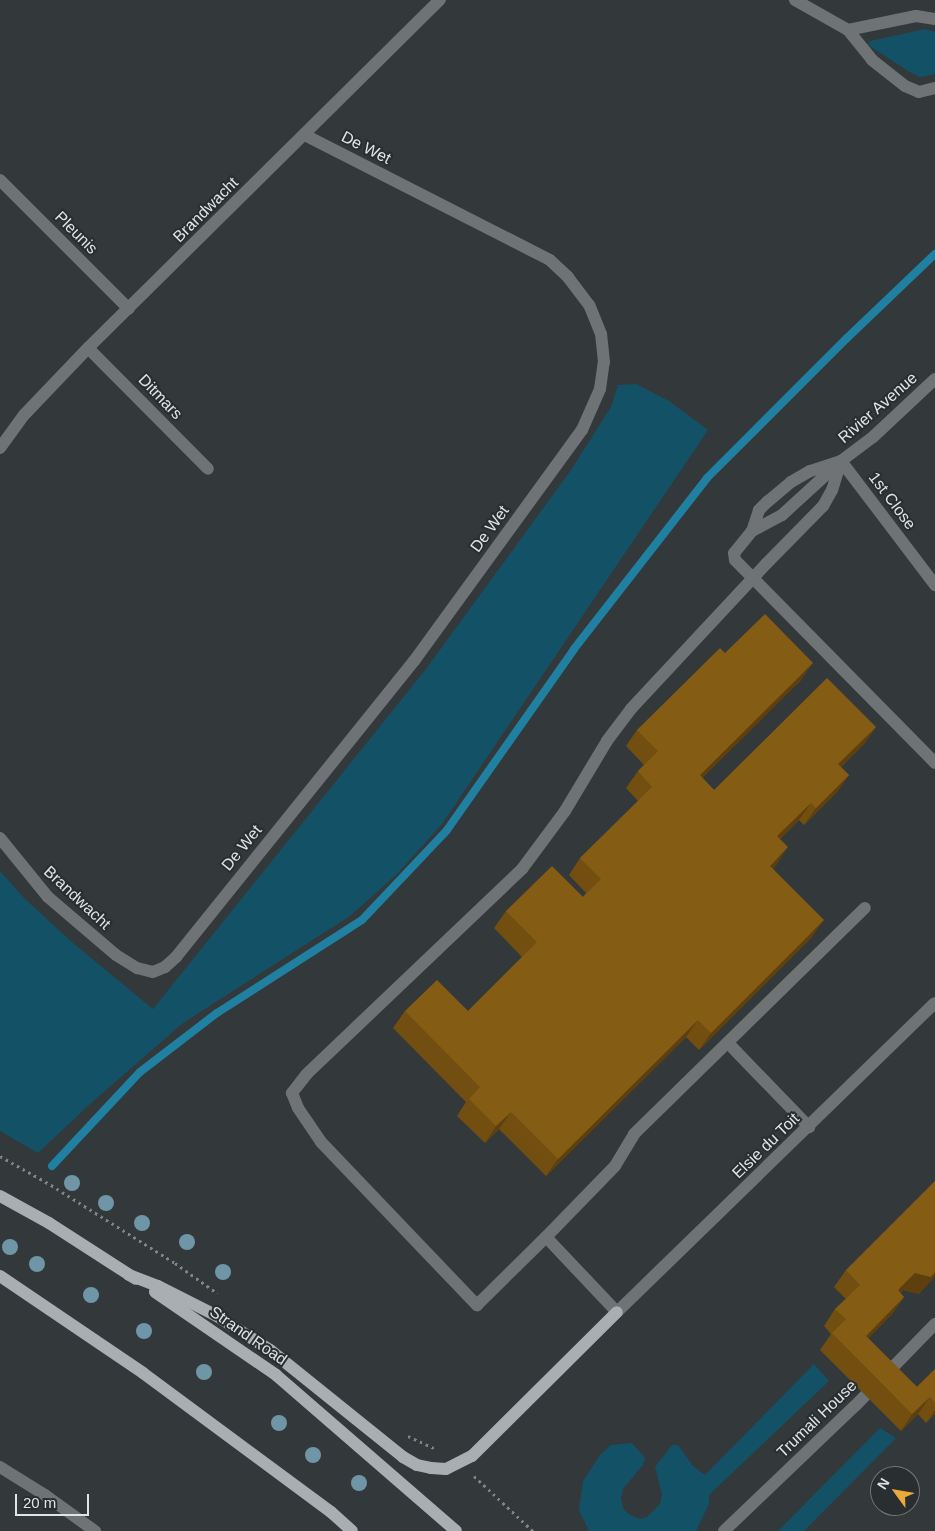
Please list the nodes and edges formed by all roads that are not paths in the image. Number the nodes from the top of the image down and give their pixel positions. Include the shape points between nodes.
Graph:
1 (440, 0) edge
2 (794, 0) edge
3 (935, 19) edge
4 (848, 30) junction
5 (935, 88) edge
6 (305, 135) junction
7 (0, 180) edge
8 (129, 309) junction
9 (88, 348) junction
10 (935, 379) edge
11 (0, 448) edge
12 (841, 461) junction
13 (208, 470) dead end
14 (752, 531) junction
15 (752, 579) junction
16 (935, 585) edge
17 (935, 763) edge
18 (0, 838) edge
19 (865, 908) dead end
20 (116, 955) joint
21 (935, 1003) edge
22 (728, 1043) junction
23 (809, 1127) junction
24 (0, 1196) edge
25 (546, 1237) junction
26 (129, 1275) junction
27 (0, 1276) edge
28 (617, 1312) junction
29 (933, 1326) edge
30 (0, 1467) edge
31 (81, 1526) edge
32 (95, 1531) edge
33 (352, 1531) edge
34 (456, 1531) edge
35 (724, 1531) edge

1 - 6 street, Brandwacht
2 - 4 street
3 - 4 street via 916,16
4 - 5 street via 872,60 904,86 919,92
6 - 8 street, Brandwacht
6 - 20 street, De Wet via 550,260 589,305 601,334 604,362 600,390 582,430 414,661 176,957 153,972 138,968
7 - 8 street, Pleunis
8 - 9 street, Brandwacht
9 - 11 street, Brandwacht via 24,415
9 - 13 street, Ditmars
10 - 12 street, Rivier Avenue via 873,437
12 - 14 street, Rivier Avenue via 782,515
12 - 14 street, Rivier Avenue via 810,471 791,482 760,510
12 - 15 street, Rivier Avenue via 832,490 822,506
12 - 16 street, 1st Close
14 - 15 street via 734,553 735,560
15 - 17 street
15 - 25 street, Rivier Avenue via 631,709 607,741 565,811 522,869 306,1075 292,1093 320,1142 477,1305
18 - 20 street, Brandwacht via 48,897
19 - 22 street
21 - 23 street, Elsie du Toit
22 - 23 street
22 - 25 street via 634,1134 615,1166
23 - 28 street, Elsie du Toit
24 - 26 main road, Strand Road via 49,1223
25 - 28 street
26 - 28 main road via 217,1316 270,1350 403,1457 431,1468 446,1469 472,1456
26 - 34 main road, Strand Road via 276,1375
27 - 33 main road via 143,1373
29 - 35 street, Trumali House
30 - 31 street
31 - 32 street

